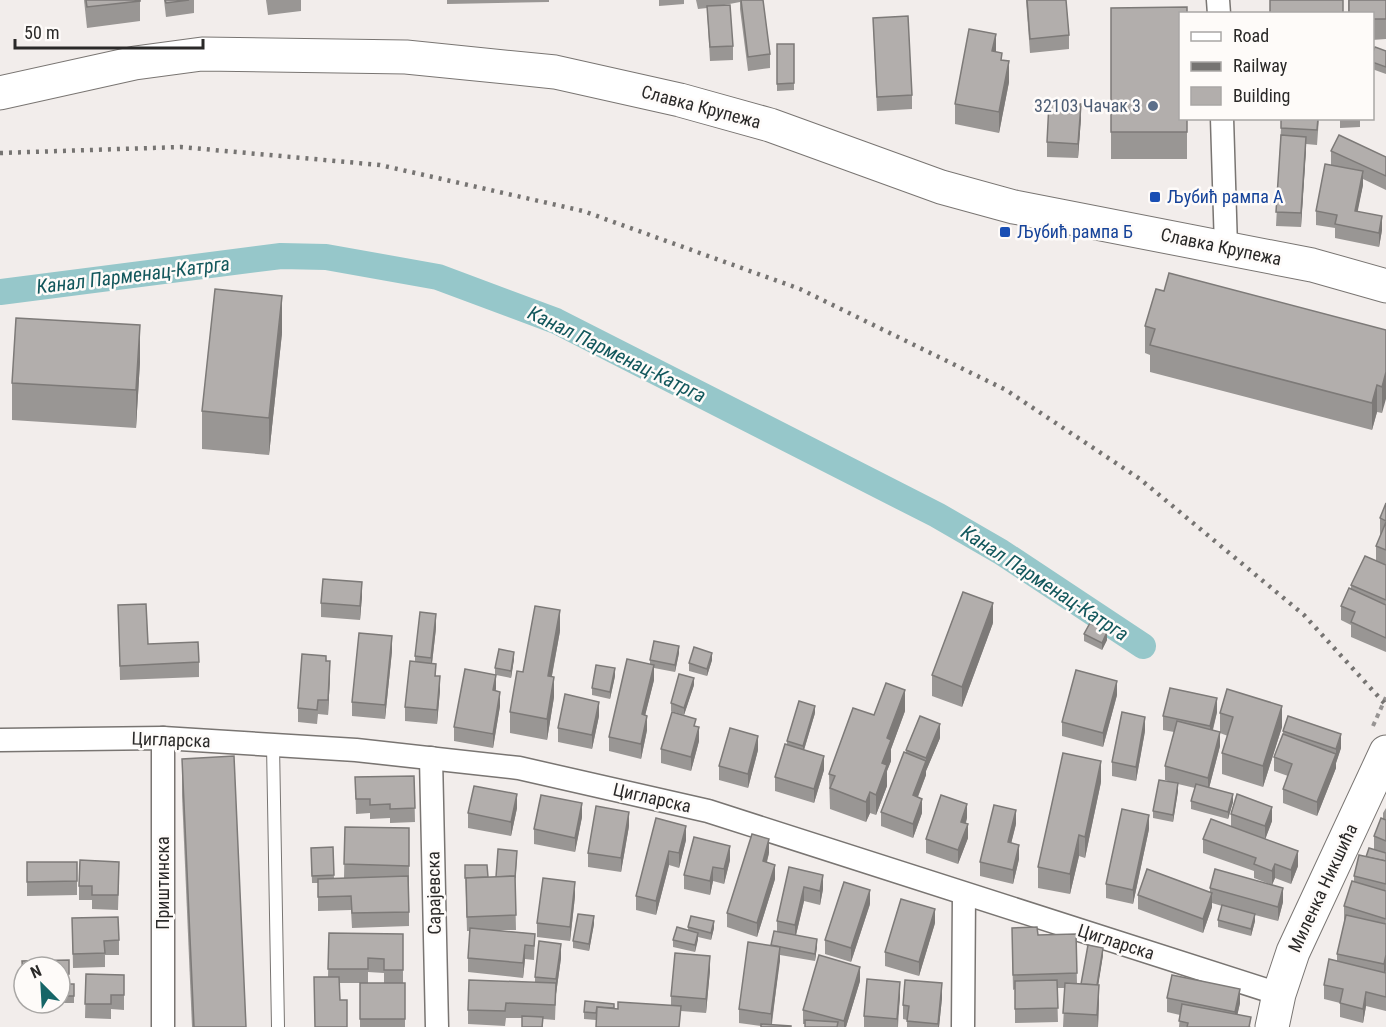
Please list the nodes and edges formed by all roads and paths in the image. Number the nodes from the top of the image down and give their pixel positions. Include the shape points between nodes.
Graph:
1 (0, 93) edge
2 (1222, 120) edge
3 (1226, 248) junction
4 (1386, 286) edge
5 (163, 738) junction
6 (0, 740) edge
7 (273, 745) junction
8 (1386, 753) edge
9 (431, 758) junction
10 (964, 894) junction
11 (1279, 994) junction
12 (164, 1027) edge
13 (278, 1027) edge
14 (437, 1027) edge
15 (963, 1027) edge
16 (1272, 1027) edge

1 - 3 main road, Славка Крупежа via 135,63 202,54 355,55 504,66 589,79 680,100 809,138 941,187 1014,207
2 - 3 street
3 - 4 main road, Славка Крупежа via 1312,265
5 - 6 street, Цигларска
5 - 7 street, Цигларска
5 - 12 street, Приштинска
7 - 9 street, Цигларска
7 - 13 lane
8 - 11 main road, Миленка Никшића via 1293,951
9 - 10 street, Цигларска via 519,768 708,811
9 - 14 street, Сарајевска
10 - 11 street, Цигларска
10 - 15 street
11 - 16 main road, Миленка Никшића

